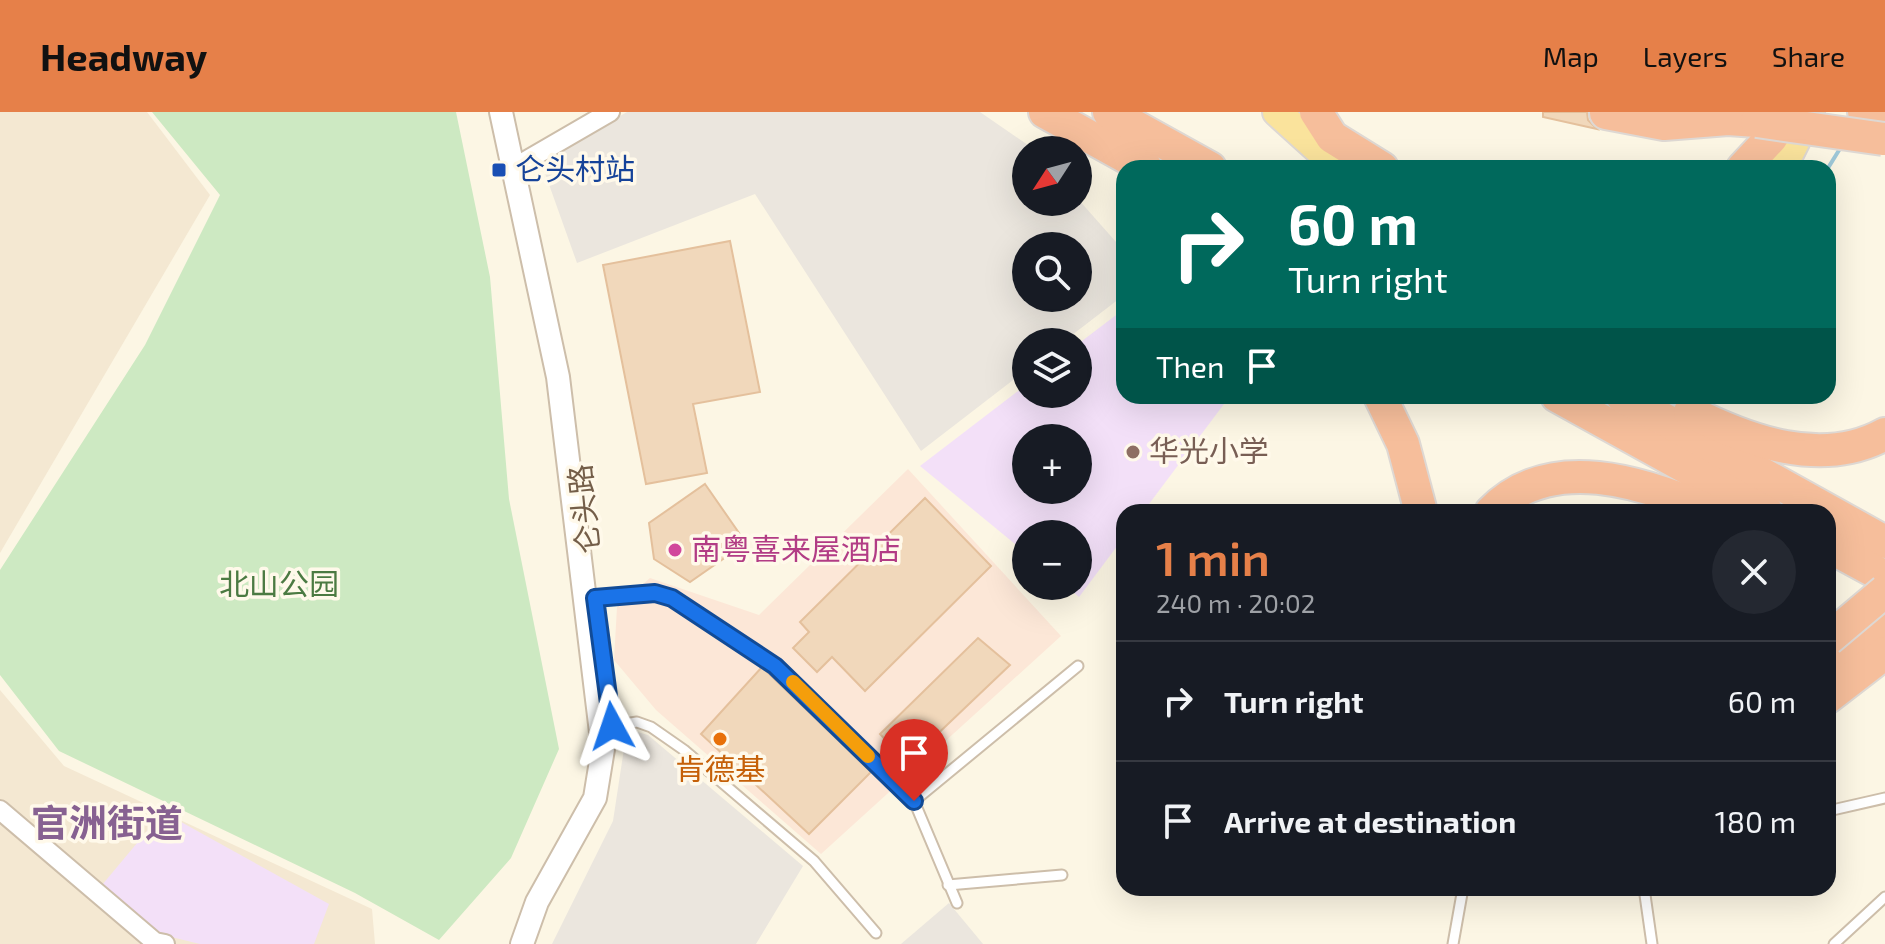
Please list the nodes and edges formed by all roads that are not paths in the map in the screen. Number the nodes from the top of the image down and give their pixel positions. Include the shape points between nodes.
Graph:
1 (501, 112) edge
2 (511, 112) edge
3 (610, 112) edge
4 (1038, 112) edge
5 (1045, 112) edge
6 (1109, 112) edge
7 (1277, 112) edge
8 (1316, 112) edge
9 (1810, 112) edge
10 (1864, 112) edge
11 (1606, 113) edge
12 (1772, 116) edge
13 (1884, 133) edge
14 (1132, 160) edge
15 (1197, 160) edge
16 (1330, 160) edge
17 (1369, 160) edge
18 (1750, 160) edge
19 (1786, 160) edge
20 (522, 163) junction
21 (1116, 164) edge
22 (1384, 404) edge
23 (1571, 404) edge
24 (1636, 404) edge
25 (1677, 404) edge
26 (1885, 434) edge
27 (1754, 440) junction
28 (1885, 452) edge
29 (1419, 504) edge
30 (1501, 504) edge
31 (1689, 504) edge
32 (1753, 504) edge
33 (1817, 504) edge
34 (1836, 515) edge
35 (1885, 542) edge
36 (1836, 550) edge
37 (1836, 574) edge
38 (1885, 577) edge
39 (1885, 591) edge
40 (595, 598) junction
41 (1885, 599) edge
42 (1885, 619) edge
43 (1836, 632) edge
44 (1885, 653) edge
45 (1836, 658) edge
46 (1078, 666) dead end
47 (1836, 691) edge
48 (612, 726) junction
49 (1885, 798) edge
50 (914, 801) junction
51 (1836, 809) edge
52 (0, 810) edge
53 (1062, 875) dead end
54 (948, 885) junction
55 (1462, 896) edge
56 (1645, 896) edge
57 (1885, 897) edge
58 (957, 903) dead end
59 (876, 933) dead end
60 (523, 941) edge
61 (165, 944) edge
62 (1453, 944) edge
63 (1652, 944) edge
64 (1834, 944) edge

1 - 60 street, 仑头路 via 558,377 603,749 595,798 537,902
2 - 20 street, 仑头路
3 - 20 street
4 - 21 highway
5 - 14 highway
6 - 15 highway
7 - 16 main road
8 - 17 highway via 1332,137
9 - 19 main road
10 - 13 highway
11 - 12 highway via 1664,124
12 - 13 highway, bridge
12 - 18 highway via 1771,138
20 - 40 street, 仑头路 via 568,368
22 - 29 highway via 1403,444
23 - 32 highway
24 - 33 highway
25 - 27 highway
26 - 27 highway via 1824,451
27 - 28 highway via 1828,461
30 - 31 highway via 1542,481 1587,476
34 - 35 highway
36 - 38 highway
37 - 41 highway
39 - 43 highway, bridge
40 - 48 street, 仑头路
40 - 50 lane via 655,593 672,598 775,666
42 - 45 highway
44 - 47 highway
46 - 50 lane
48 - 59 lane via 637,722 684,750 814,861
48 - 60 street, 仑头路 via 608,783 599,814
49 - 51 lane
50 - 54 lane
52 - 61 street via 155,942
53 - 54 lane
54 - 58 lane
55 - 62 lane
56 - 63 lane
57 - 64 lane

